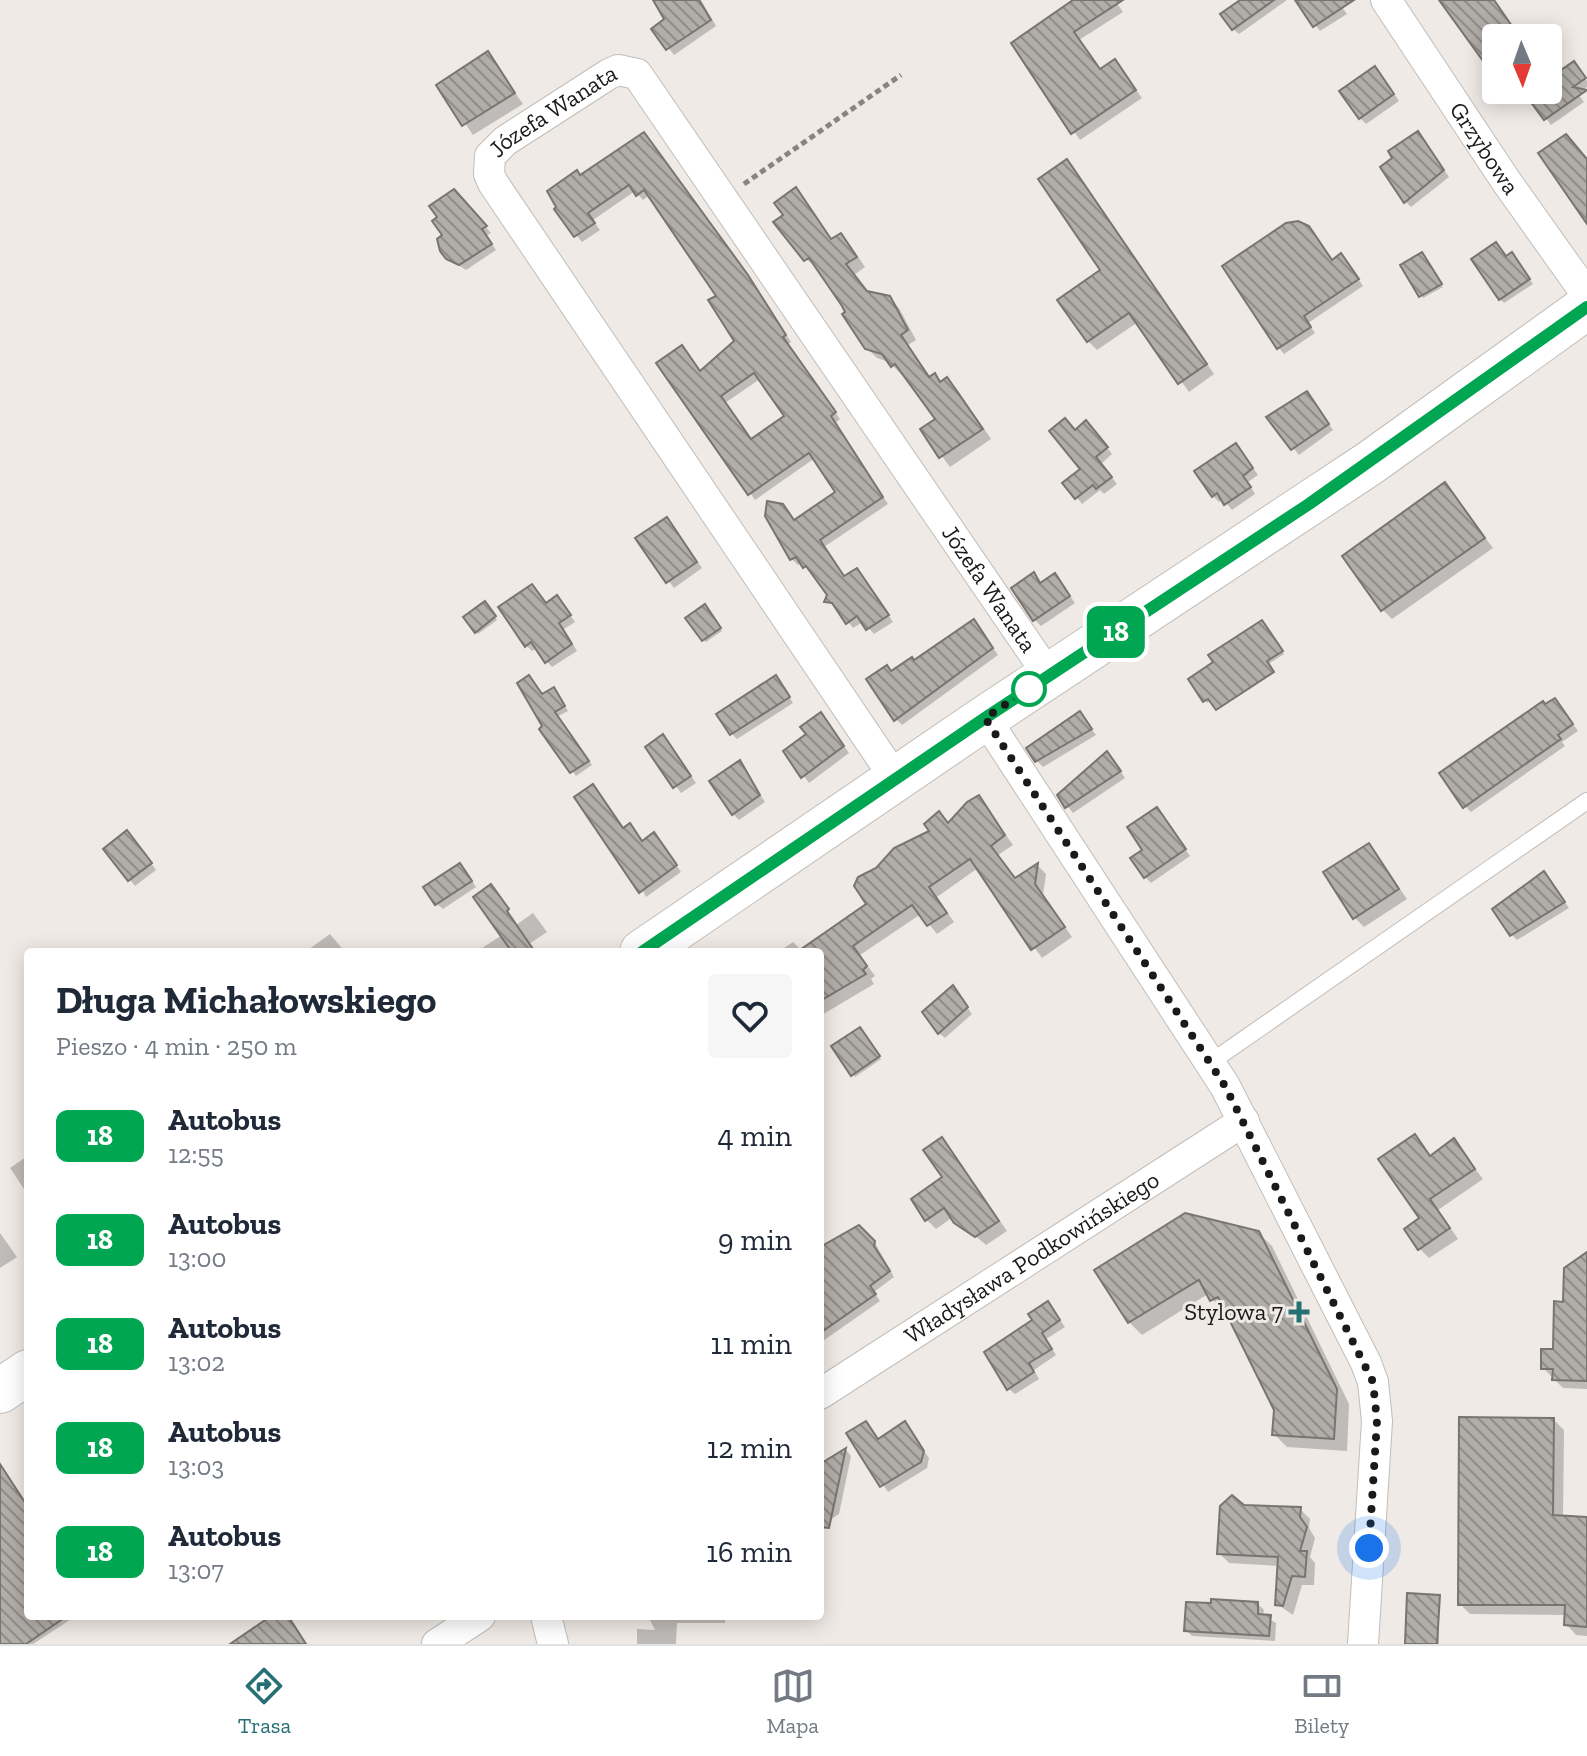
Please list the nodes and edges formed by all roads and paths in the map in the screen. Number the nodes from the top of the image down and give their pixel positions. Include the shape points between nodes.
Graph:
1 (1386, 0) edge
2 (901, 75) dead end
3 (724, 198) junction
4 (1587, 295) edge
5 (1587, 307) edge
6 (1049, 676) junction
7 (985, 718) junction
8 (895, 778) junction
9 (1587, 801) edge
10 (648, 948) edge
11 (1211, 1062) junction
12 (1244, 1121) junction
13 (24, 1375) edge
14 (0, 1391) edge
15 (824, 1391) edge
16 (474, 1620) edge
17 (547, 1620) edge
18 (437, 1644) edge
19 (553, 1644) edge
20 (1363, 1644) edge

1 - 4 street, Grzybowa
2 - 3 path
3 - 6 street, Józefa Wanata
3 - 8 street, Józefa Wanata via 645,82 628,70 609,74 505,141 488,165 493,183
5 - 6 street via 1370,463
6 - 7 street
7 - 8 street
7 - 11 street
8 - 10 street
9 - 11 lane
11 - 12 street
12 - 15 street, Władysława Podkowińskiego
12 - 20 street via 1373,1382 1377,1421
13 - 14 street
16 - 18 street
17 - 19 street

